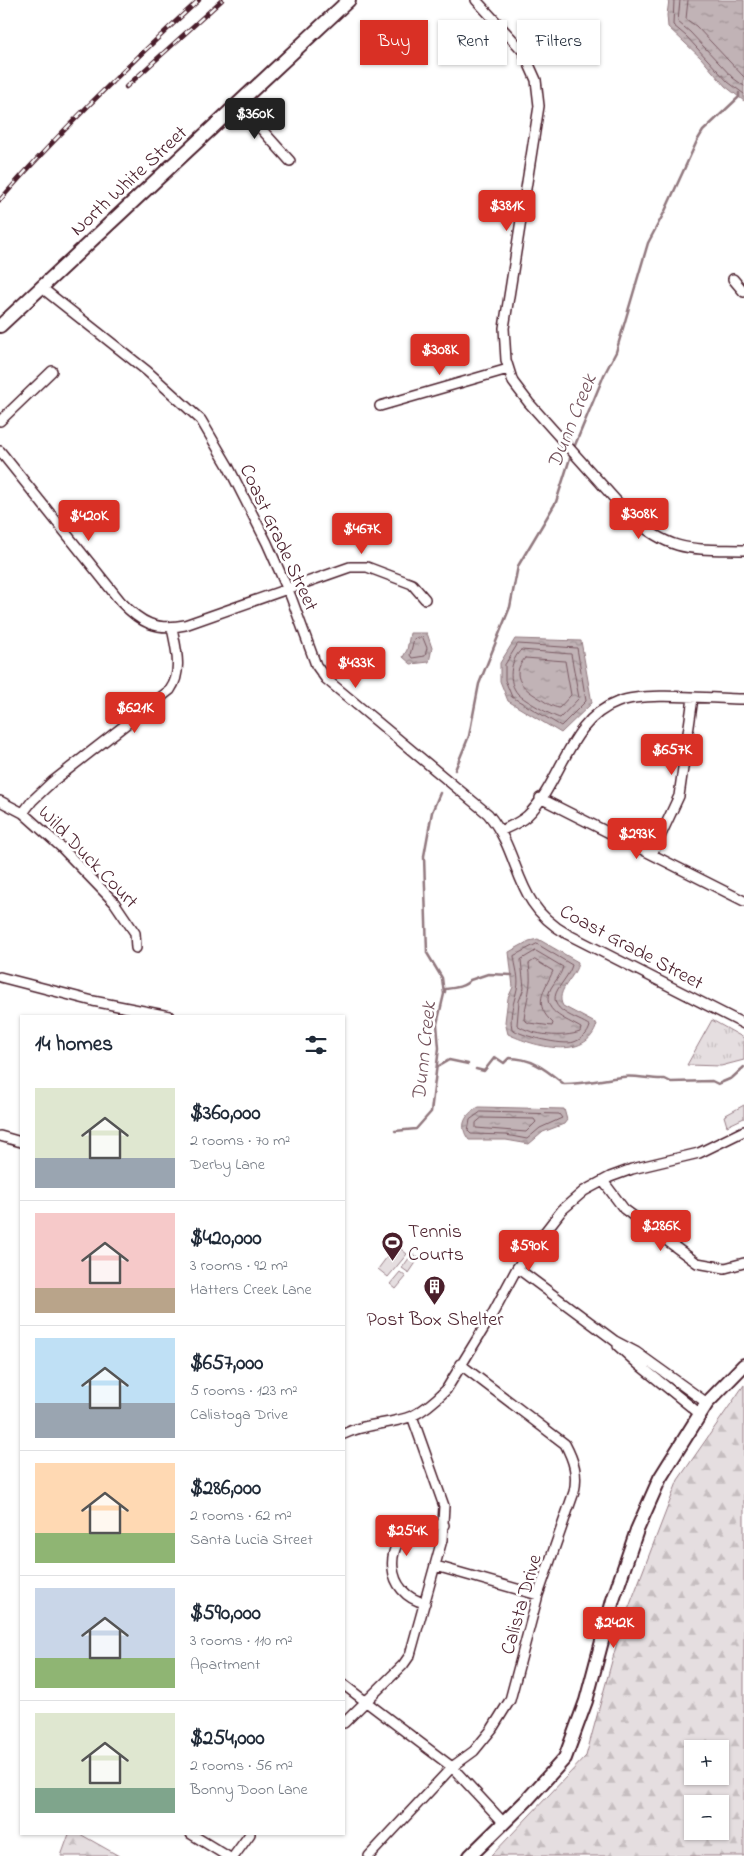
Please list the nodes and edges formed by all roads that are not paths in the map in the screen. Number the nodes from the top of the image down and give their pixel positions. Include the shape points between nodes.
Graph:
1 (349, 0) edge
2 (476, 0) edge
3 (238, 103) junction
4 (290, 160) dead end
5 (733, 279) dead end
6 (42, 288) junction
7 (744, 292) edge
8 (0, 326) edge
9 (508, 368) junction
10 (52, 371) dead end
11 (380, 406) dead end
12 (0, 421) edge
13 (0, 451) edge
14 (744, 550) edge
15 (287, 589) junction
16 (425, 599) dead end
17 (172, 628) junction
18 (693, 698) junction
19 (744, 699) edge
20 (540, 798) junction
21 (0, 801) edge
22 (24, 813) junction
23 (500, 831) junction
24 (652, 854) junction
25 (744, 901) edge
26 (136, 948) dead end
27 (0, 977) edge
28 (164, 1015) edge
29 (744, 1024) edge
30 (744, 1131) edge
31 (0, 1136) edge
32 (20, 1142) edge
33 (603, 1181) junction
34 (744, 1263) edge
35 (517, 1268) junction
36 (460, 1364) junction
37 (744, 1365) edge
38 (703, 1408) junction
39 (412, 1416) junction
40 (345, 1434) edge
41 (444, 1525) junction
42 (436, 1566) junction
43 (538, 1595) junction
44 (425, 1603) junction
45 (345, 1686) edge
46 (366, 1701) junction
47 (345, 1721) edge
48 (452, 1767) junction
49 (503, 1822) junction
50 (193, 1835) edge
51 (249, 1835) edge
52 (227, 1856) edge
53 (234, 1856) edge
54 (370, 1856) edge
55 (470, 1856) edge

1 - 3 main road, North White Street
2 - 9 street via 523,52 536,80 539,106 504,328
3 - 4 street
3 - 6 main road, North White Street
5 - 7 street
6 - 8 main road, North White Street
6 - 15 street, Coast Grade Street via 160,381 201,420 247,501
9 - 11 street
9 - 14 street via 513,382 529,403 630,516 654,536 684,548
10 - 12 street
13 - 17 street via 135,617 148,624
15 - 16 street via 350,567 367,567 412,584
15 - 17 street
15 - 23 street, Coast Grade Street via 316,665 326,679 482,808
17 - 22 street via 178,662 176,682 170,690 52,782
18 - 19 street
18 - 20 street via 641,698 619,702 599,712 580,733
18 - 24 street via 682,787
20 - 23 street via 526,817
20 - 24 street
21 - 22 street, Wild Duck Court
22 - 26 street, Wild Duck Court via 114,902 135,933
23 - 29 street, Coast Grade Street via 528,897 548,922
24 - 25 street
27 - 28 street
30 - 33 street via 699,1153 632,1169
31 - 32 street
33 - 34 street via 624,1209 697,1263 725,1268
33 - 35 street via 584,1191 562,1210
35 - 36 street
35 - 38 street via 615,1341 638,1364
36 - 39 street via 446,1390
36 - 43 street, Calista Drive via 565,1444 573,1459 577,1479 574,1492
37 - 38 main road
38 - 49 main road via 660,1478 637,1530 603,1632 586,1701 565,1758
39 - 40 street
39 - 41 street via 444,1506
41 - 42 street
41 - 44 street via 421,1525 410,1530 399,1543 393,1563 393,1576 398,1588 407,1596
42 - 43 street
42 - 44 street
43 - 48 street, Calista Drive via 510,1700 474,1750
44 - 46 street via 407,1661
45 - 46 street
46 - 47 street
46 - 48 street
48 - 49 street
48 - 54 street, Calista Drive
49 - 55 main road
50 - 52 street
51 - 53 street

